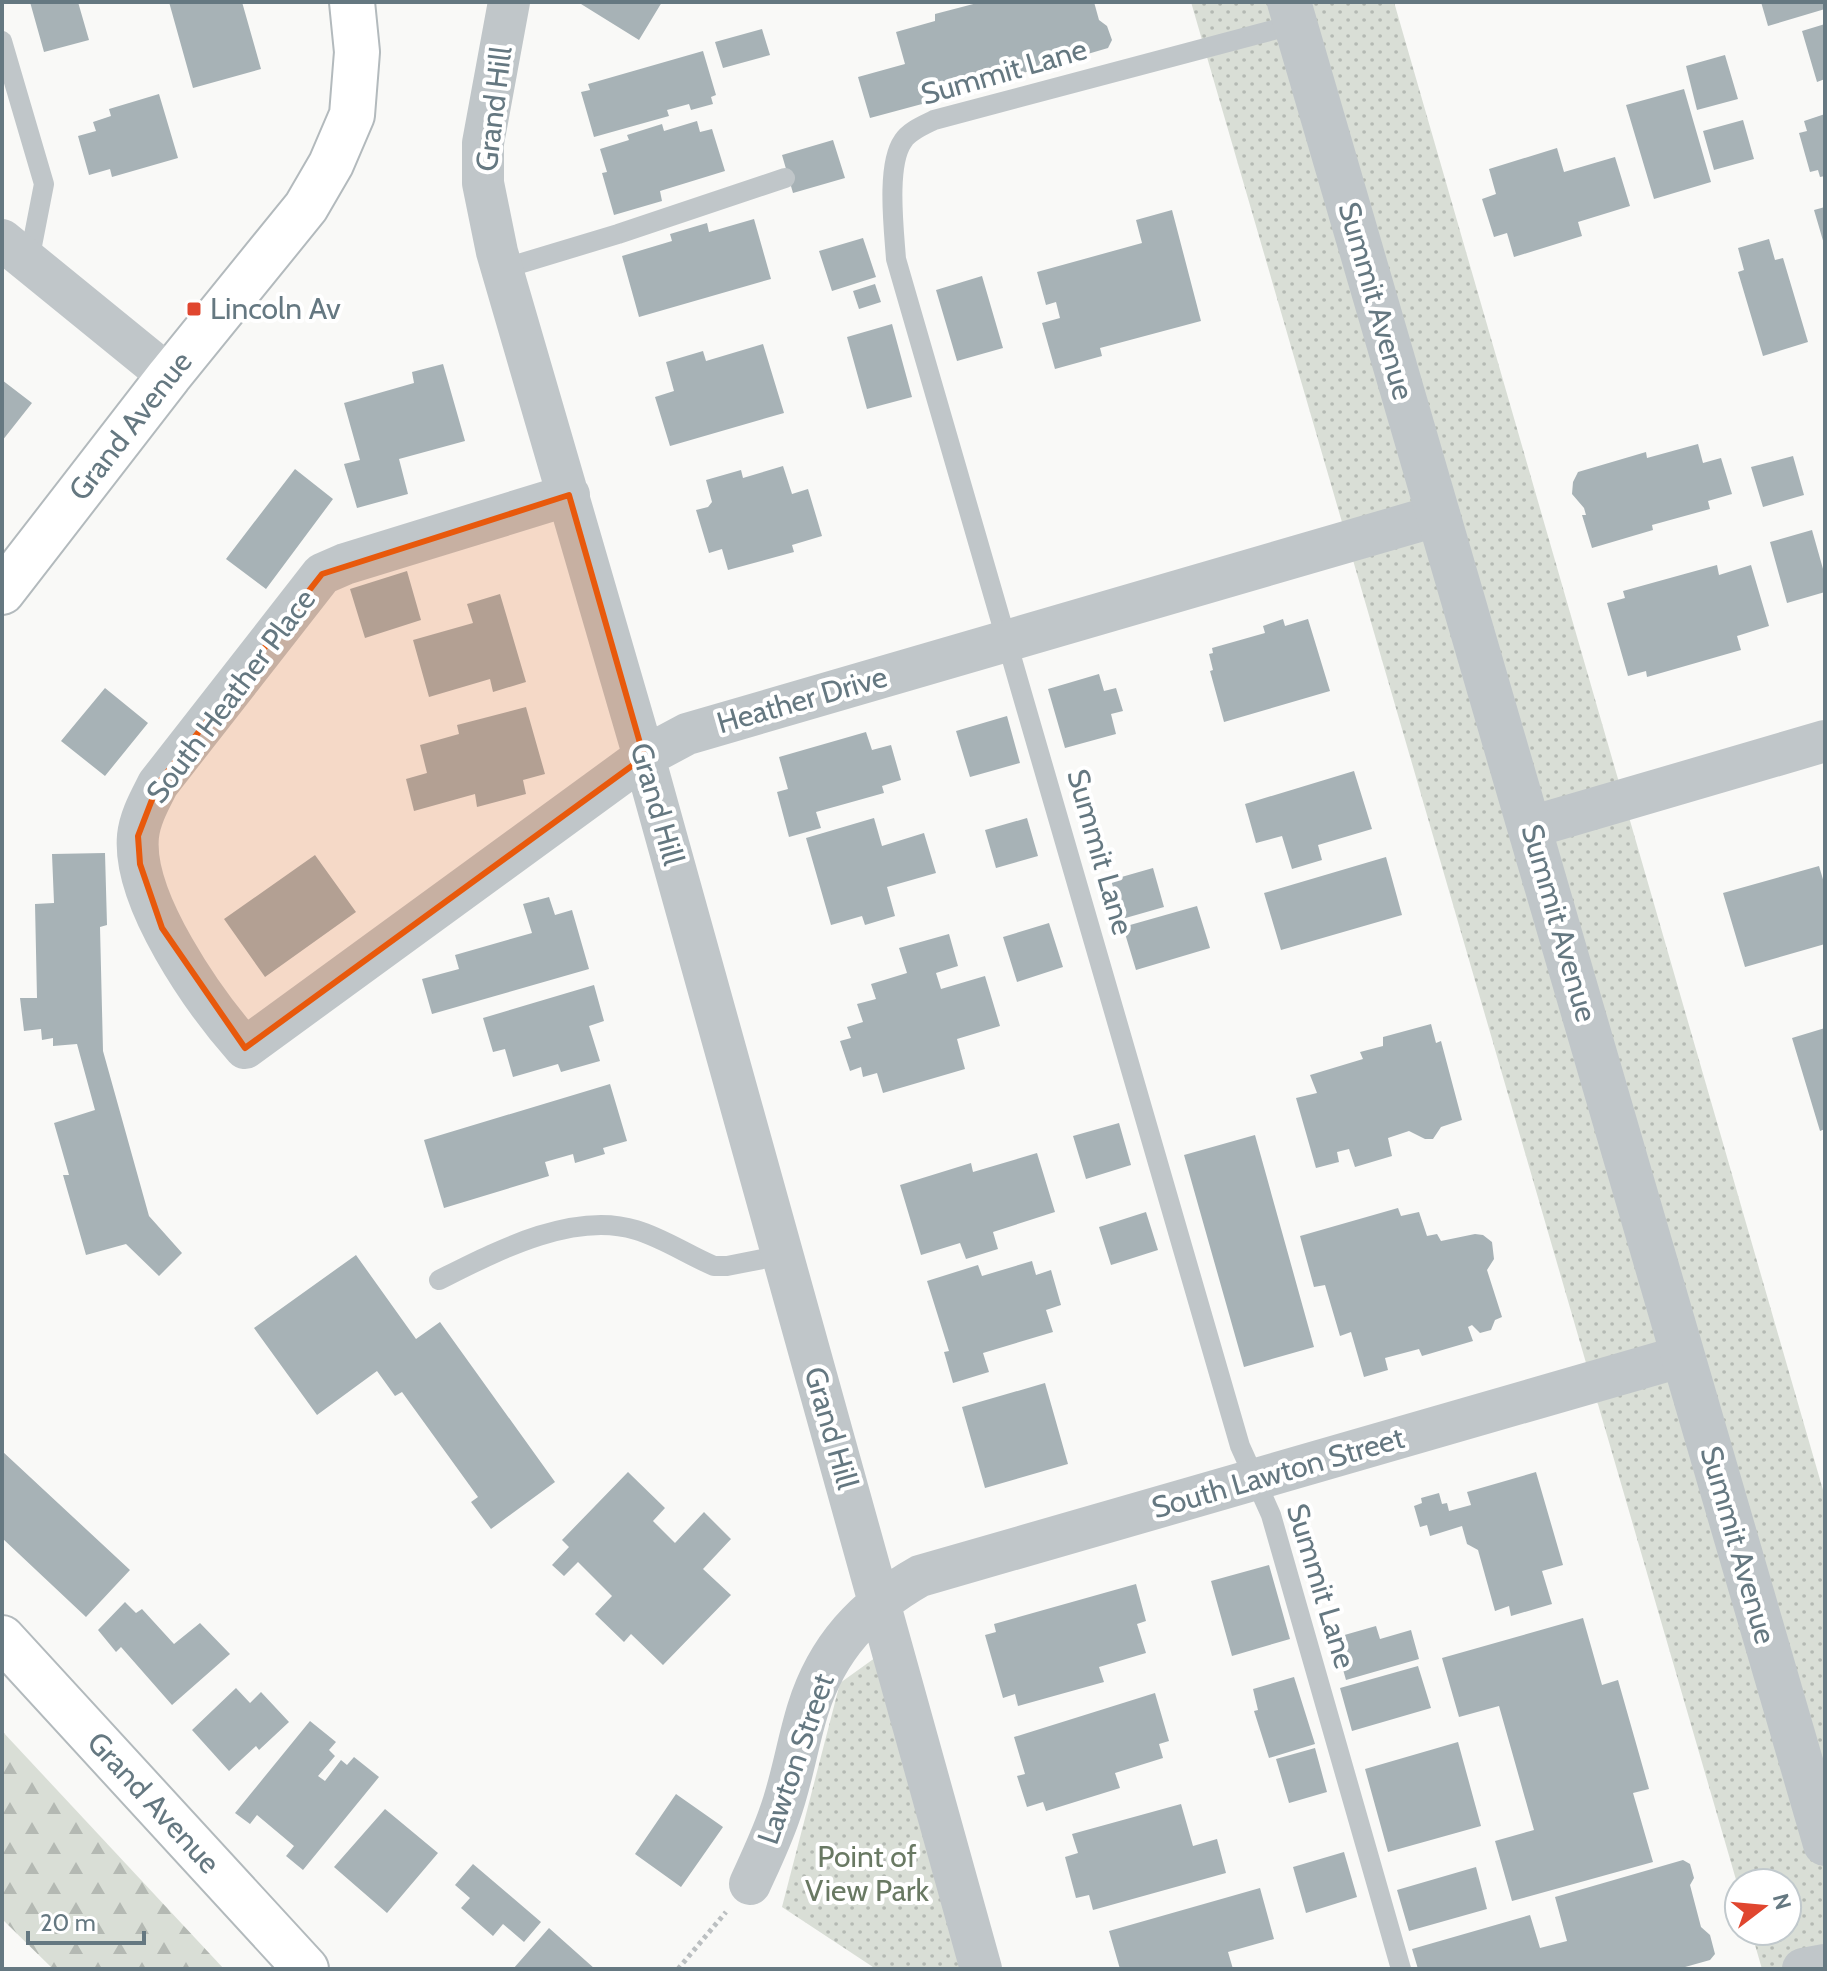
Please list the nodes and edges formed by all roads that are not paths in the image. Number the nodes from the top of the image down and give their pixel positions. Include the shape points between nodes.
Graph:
1 (352, 2) edge
2 (509, 2) edge
3 (1292, 13) edge
4 (2, 41) edge
5 (785, 178) dead end
6 (16, 250) edge
7 (502, 269) junction
8 (169, 376) junction
9 (569, 495) junction
10 (1439, 515) junction
11 (2, 592) edge
12 (1008, 640) junction
13 (1825, 741) edge
14 (644, 757) junction
15 (1531, 827) junction
16 (245, 1048) joint
17 (783, 1255) junction
18 (439, 1280) dead end
19 (1683, 1356) junction
20 (1256, 1480) junction
21 (880, 1603) junction
22 (2, 1638) edge
23 (1825, 1844) edge
24 (750, 1884) road end
25 (1825, 1965) edge
26 (306, 1969) edge
27 (981, 1969) edge
28 (1401, 1969) edge
29 (1803, 1969) edge

1 - 8 main road, Grand Avenue via 357,52 352,115 331,164 306,207
2 - 7 street, Grand Hill via 483,143 483,183
3 - 10 street, Summit Avenue
3 - 12 lane, Summit Lane via 934,120 902,141 893,184 896,259
4 - 6 lane via 44,184
5 - 7 lane
6 - 8 street
7 - 9 street, Grand Hill
8 - 11 main road, Grand Avenue
9 - 14 street, Grand Hill
9 - 16 street, South Heather Place via 322,574 158,784 138,836 148,890 162,928 221,1021
10 - 12 street, Heather Drive
10 - 15 street, Summit Avenue
12 - 14 street, Heather Drive via 687,734
12 - 20 lane, Summit Lane via 1240,1446
13 - 15 street
14 - 16 street, Heather Drive
14 - 17 street, Grand Hill
15 - 19 street, Summit Avenue
17 - 18 lane via 714,1266 637,1230 613,1225 542,1236 501,1249
17 - 21 street, Grand Hill
19 - 20 street, South Lawton Street
19 - 23 street, Summit Avenue
20 - 21 street, South Lawton Street via 920,1576
20 - 28 lane, Summit Lane via 1271,1515
21 - 24 street, Lawton Street via 847,1632 826,1668 809,1706 780,1815
21 - 27 street, Grand Hill
22 - 26 main road, Grand Avenue
25 - 29 street

